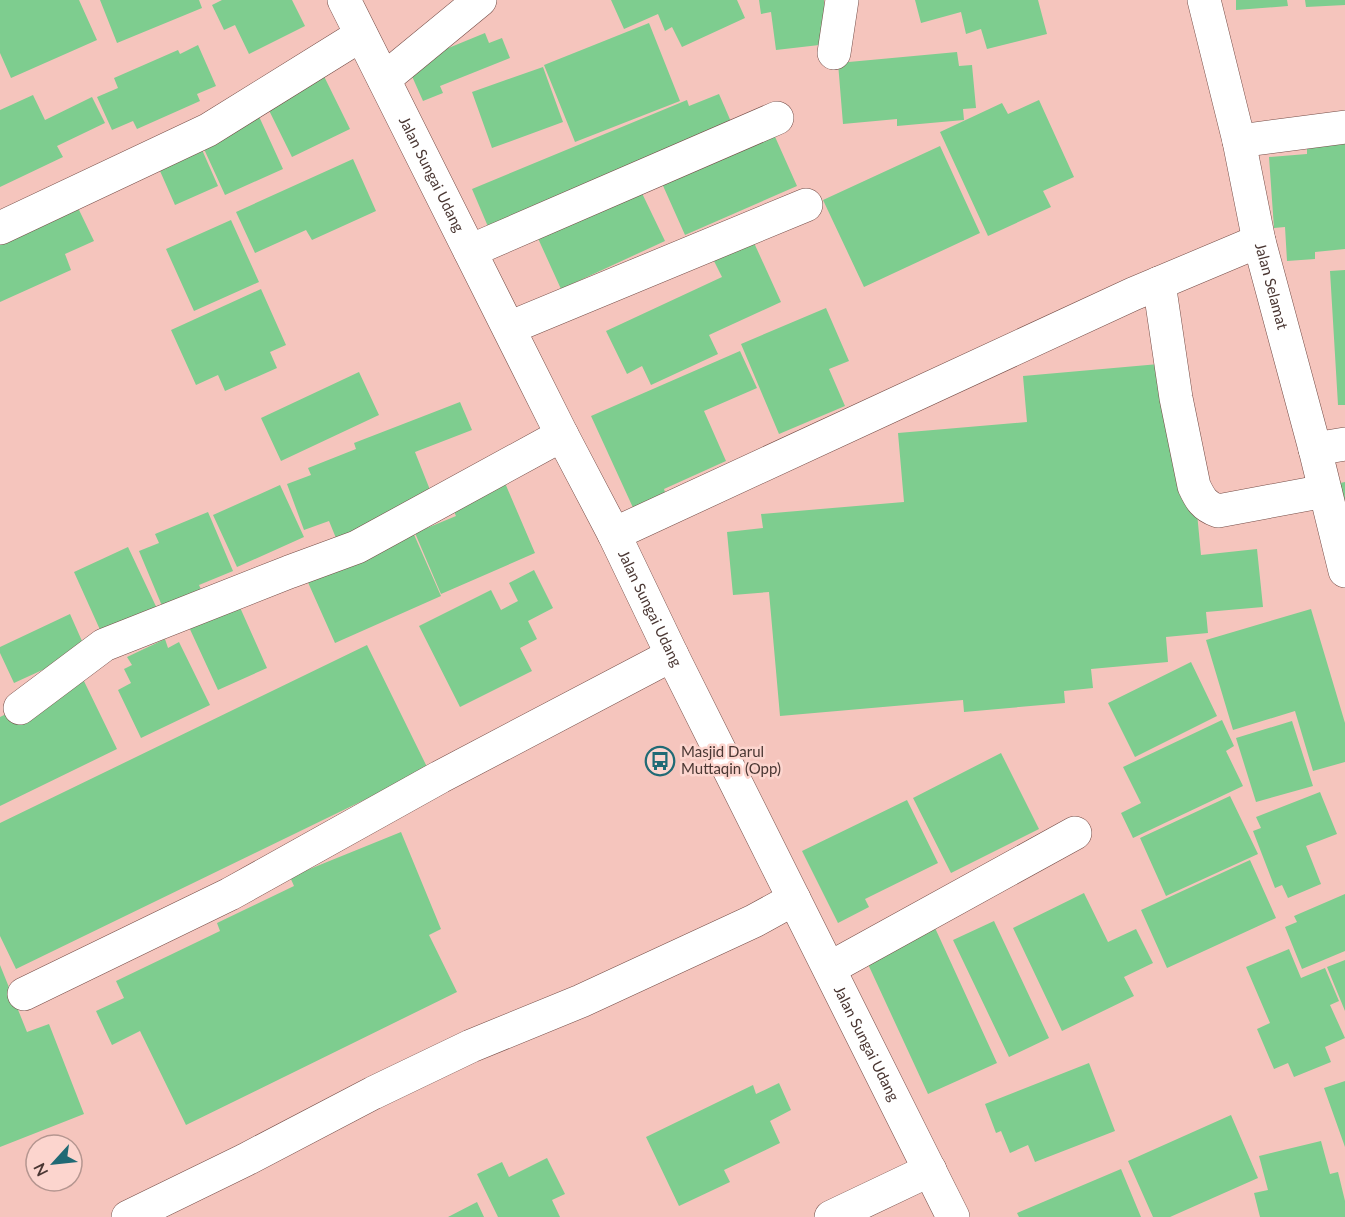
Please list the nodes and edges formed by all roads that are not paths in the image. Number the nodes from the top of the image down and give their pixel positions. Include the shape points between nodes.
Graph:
1 (344, 0) edge
2 (480, 0) edge
3 (842, 0) edge
4 (1204, 0) edge
5 (362, 35) junction
6 (834, 53) dead end
7 (384, 79) junction
8 (777, 118) dead end
9 (1345, 127) edge
10 (1239, 141) junction
11 (807, 205) dead end
12 (0, 228) edge
13 (1259, 241) junction
14 (470, 250) junction
15 (1146, 288) junction
16 (509, 328) junction
17 (562, 435) junction
18 (1330, 446) edge
19 (1325, 491) junction
20 (614, 534) junction
21 (1345, 571) edge
22 (672, 655) junction
23 (20, 708) dead end
24 (1075, 833) dead end
25 (795, 899) junction
26 (830, 968) junction
27 (24, 994) dead end
28 (930, 1170) junction
29 (128, 1217) edge
30 (831, 1217) edge
31 (953, 1217) edge

1 - 5 street, Jalan Sungai Udang
2 - 7 street
3 - 6 street
4 - 10 street, Jalan Selamat
5 - 7 street, Jalan Sungai Udang
5 - 12 street via 208,130
7 - 14 street, Jalan Sungai Udang
8 - 14 street
9 - 10 street
10 - 13 street, Jalan Selamat
11 - 16 street
13 - 15 street
13 - 18 street, Jalan Selamat
14 - 16 street, Jalan Sungai Udang
15 - 19 street via 1199,499 1218,511
15 - 20 street
16 - 17 street, Jalan Sungai Udang
17 - 20 street, Jalan Sungai Udang
17 - 23 street via 357,547 104,645
18 - 19 street, Jalan Selamat
19 - 21 street, Jalan Selamat
20 - 22 street, Jalan Sungai Udang
22 - 25 street, Jalan Sungai Udang
22 - 27 street via 440,777 230,894
24 - 26 street
25 - 26 street, Jalan Sungai Udang
25 - 29 street via 581,1000 451,1055
26 - 28 street, Jalan Sungai Udang
28 - 30 street
28 - 31 street, Jalan Sungai Udang

